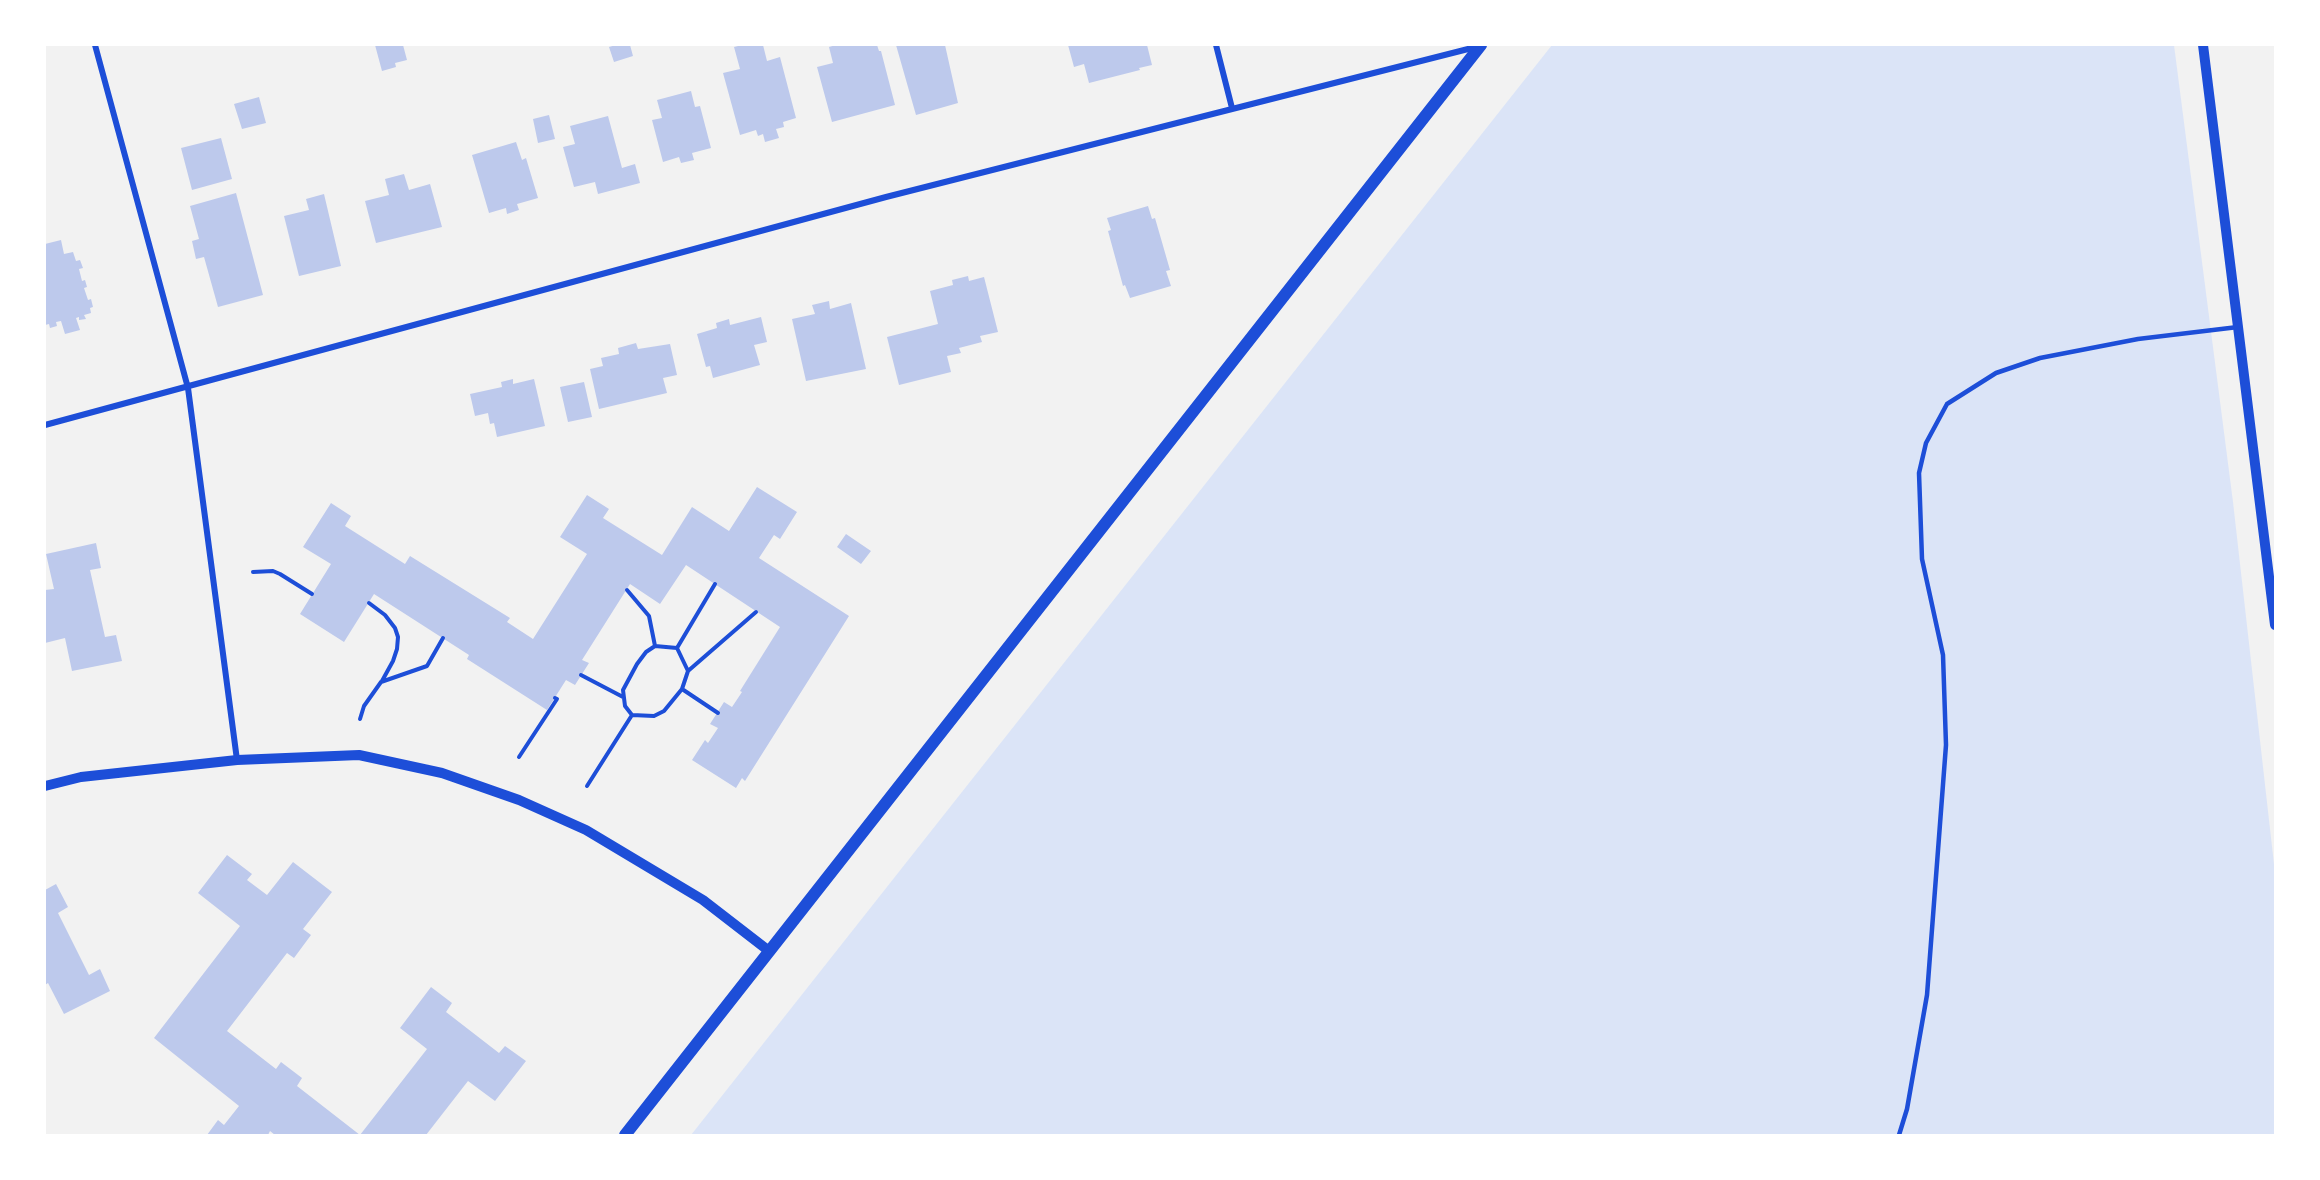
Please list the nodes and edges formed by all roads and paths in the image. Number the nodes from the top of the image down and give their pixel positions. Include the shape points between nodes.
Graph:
1 (95, 45) edge
2 (1216, 45) edge
3 (2203, 45) edge
4 (1480, 46) edge
5 (1232, 108) junction
6 (2238, 327) junction
7 (188, 388) junction
8 (45, 425) edge
9 (253, 572) dead end
10 (715, 584) dead end
11 (627, 590) dead end
12 (312, 594) dead end
13 (369, 603) dead end
14 (756, 612) dead end
15 (2275, 625) edge
16 (444, 638) dead end
17 (655, 646) junction
18 (677, 648) junction
19 (688, 671) junction
20 (581, 675) dead end
21 (381, 682) junction
22 (682, 689) junction
23 (623, 697) junction
24 (555, 698) dead end
25 (718, 713) dead end
26 (632, 715) junction
27 (360, 719) dead end
28 (519, 757) dead end
29 (237, 760) junction
30 (45, 786) edge
31 (587, 786) dead end
32 (769, 951) junction
33 (625, 1135) edge
34 (1899, 1135) edge

1 - 7 street
2 - 5 street
3 - 6 street
4 - 5 street
4 - 32 main road
5 - 7 street via 886,197
6 - 15 street
6 - 34 lane via 2138,339 2051,356 1996,373 1947,404 1926,443 1919,473 1922,559 1943,655 1946,745 1927,995
7 - 8 street
7 - 29 street
9 - 12 path via 273,571
10 - 18 path
11 - 17 path via 649,615
13 - 21 path via 385,615 398,637 393,662
14 - 19 path
16 - 21 path via 427,666
17 - 18 path
17 - 23 path via 637,664
18 - 19 path
19 - 22 path
20 - 23 path
21 - 27 path via 363,706
22 - 25 path
22 - 26 path via 664,711 654,716
23 - 26 path
24 - 28 path
26 - 31 path
29 - 30 street via 81,777
29 - 32 street via 359,755 442,773 519,800 586,830 703,900
32 - 33 main road

